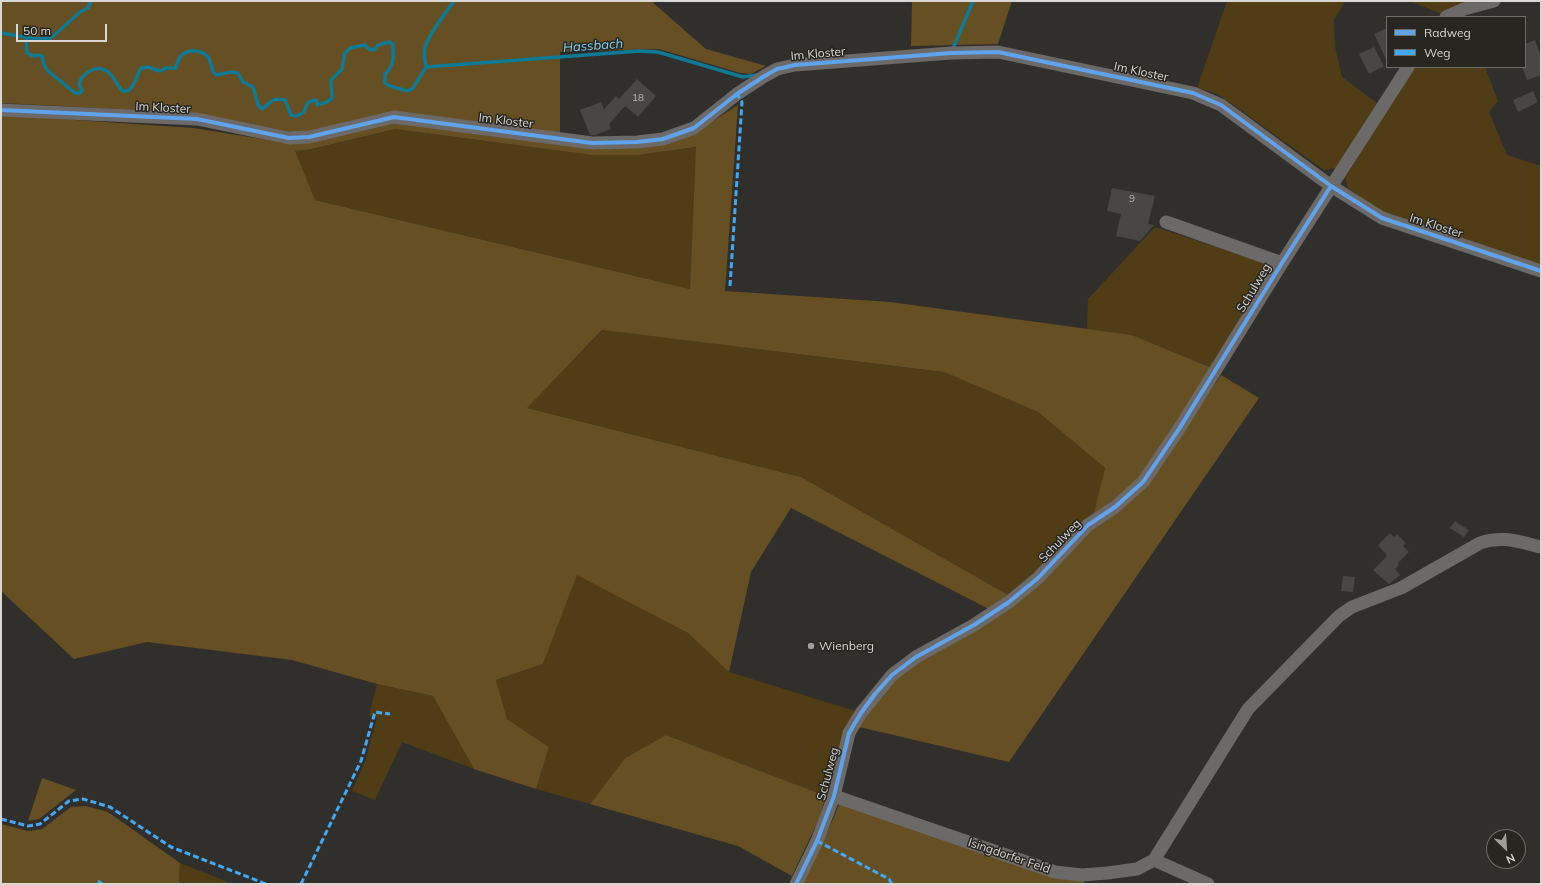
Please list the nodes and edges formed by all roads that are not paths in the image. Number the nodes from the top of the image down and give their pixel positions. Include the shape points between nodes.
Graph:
1 (1494, 1) edge
2 (1448, 16) edge
3 (1407, 68) edge
4 (1, 110) edge
5 (1331, 186) junction
6 (1166, 222) dead end
7 (1282, 263) junction
8 (1541, 271) edge
9 (1541, 547) edge
10 (834, 796) junction
11 (1154, 860) junction
12 (796, 884) edge
13 (1208, 884) edge

1 - 2 street
3 - 5 street, Schulweg
4 - 5 street, Im Kloster via 197,119 289,138 309,137 394,117 592,143 637,142 663,139 694,128 748,87 778,69 795,65 857,60 998,52 1193,93 1221,105
5 - 7 street, Schulweg
5 - 8 street, Im Kloster via 1382,218
6 - 7 street
7 - 10 street, Schulweg via 1143,482 1115,507 1088,525 1038,578 1009,602 916,657 892,675 861,713 849,733
9 - 11 street via 1507,538 1480,543 1401,588 1352,606 1339,616 1248,709
10 - 11 street, Isingdorfer Feld via 1055,872 1082,875 1107,873 1137,868
10 - 12 street, Schulweg via 817,841
11 - 13 street

